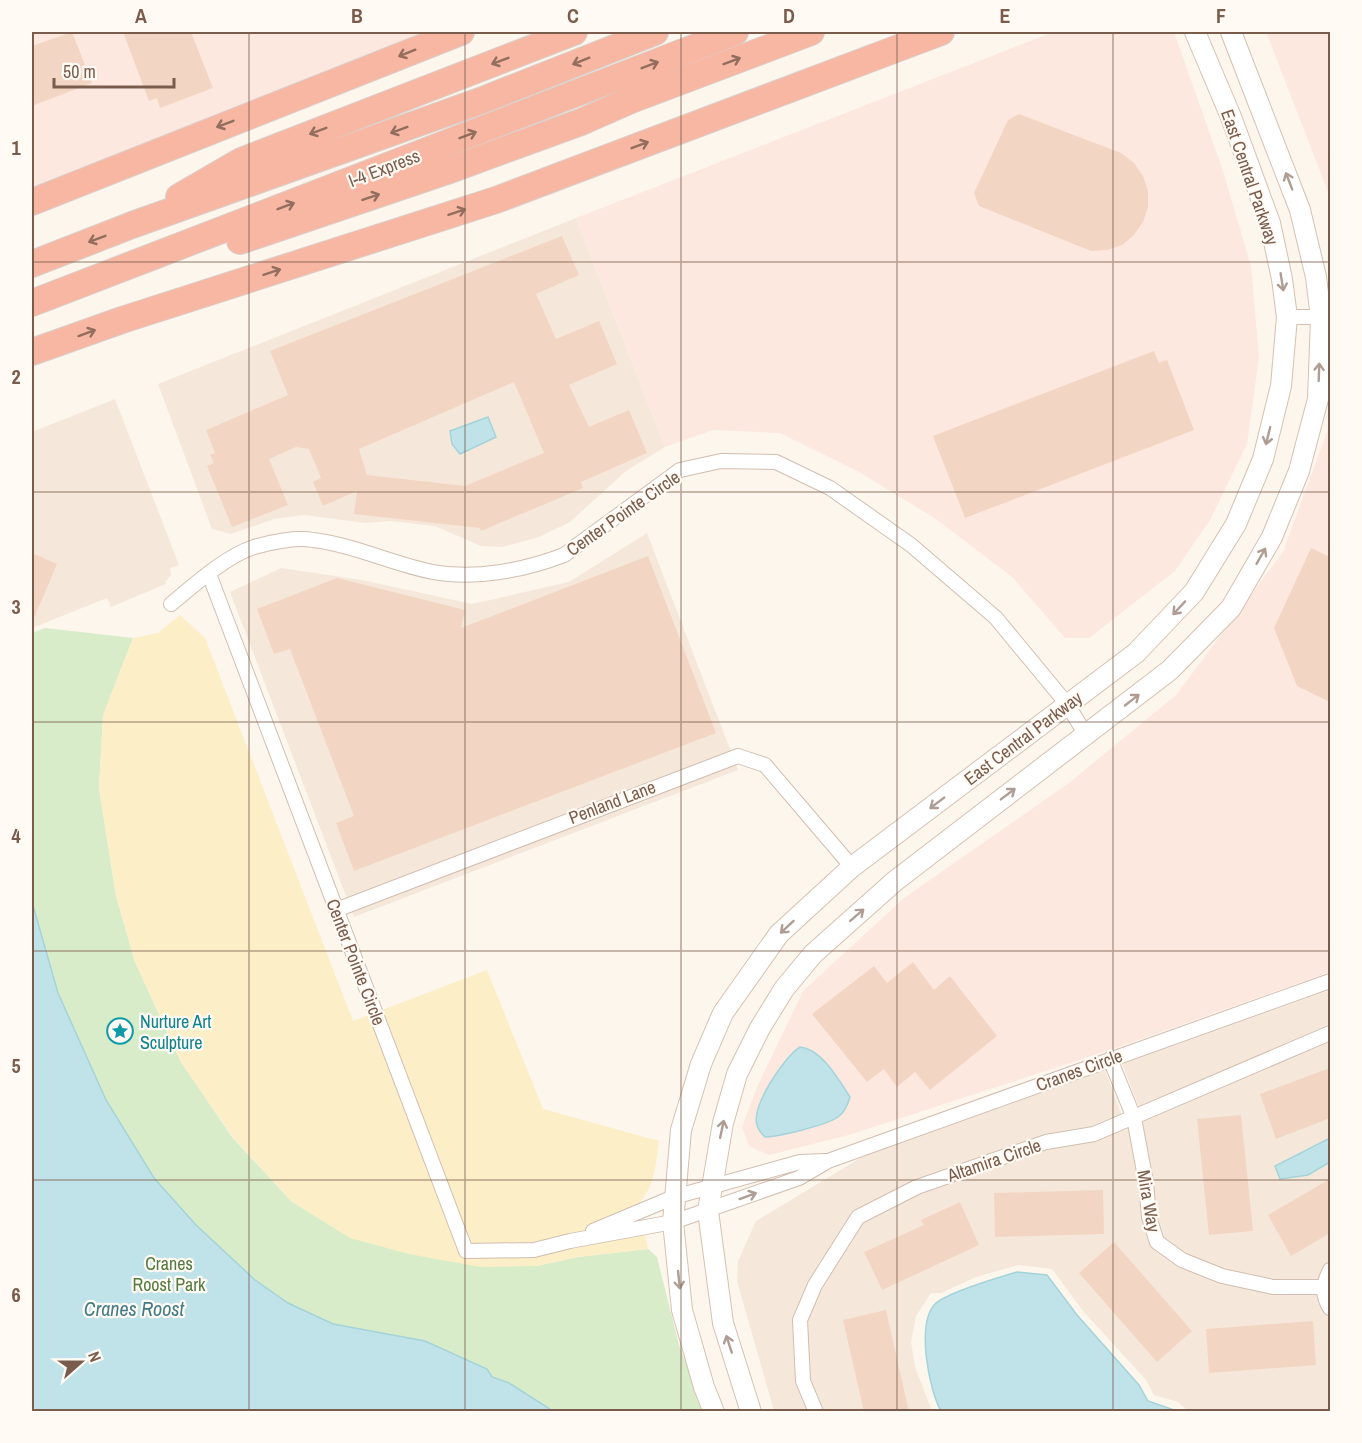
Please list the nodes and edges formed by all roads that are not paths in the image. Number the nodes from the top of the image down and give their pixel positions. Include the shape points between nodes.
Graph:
1 (461, 32) edge
2 (574, 32) edge
3 (655, 32) edge
4 (735, 32) edge
5 (811, 32) edge
6 (942, 32) edge
7 (1195, 32) edge
8 (1231, 32) edge
9 (32, 202) edge
10 (132, 225) junction
11 (32, 264) edge
12 (114, 273) junction
13 (32, 303) edge
14 (1287, 317) junction
15 (1326, 317) edge
16 (32, 352) edge
17 (209, 574) junction
18 (171, 604) dead end
19 (1067, 704) junction
20 (1086, 735) junction
21 (852, 867) junction
22 (336, 910) junction
23 (1330, 981) edge
24 (1330, 1033) edge
25 (1110, 1059) junction
26 (1134, 1118) junction
27 (828, 1161) junction
28 (711, 1186) junction
29 (674, 1197) junction
30 (708, 1211) junction
31 (673, 1222) junction
32 (570, 1240) junction
33 (1330, 1270) edge
34 (1324, 1287) junction
35 (1330, 1308) edge
36 (714, 1412) edge
37 (751, 1412) edge
38 (816, 1412) edge

1 -> 9 highway
2 -> 10 highway via 241,161
3 -> 10 highway, I-4 Express via 480,101
12 -> 4 highway, I-4 Express
12 -> 5 highway via 169,265 447,171
16 -> 6 highway via 496,200
7 -> 14 main road, East Central Parkway via 1270,223
15 -> 8 main road, East Central Parkway via 1300,210
10 -> 11 highway, I-4 Express
12 - 13 highway, I-4 Express
14 - 15 street
14 -> 19 main road, East Central Parkway via 1281,386 1263,459 1236,524 1194,592 1136,652
20 -> 15 main road, East Central Parkway via 1170,670 1231,608 1272,537 1299,471 1318,399
17 - 18 street, Center Pointe Circle
17 - 19 street, Center Pointe Circle via 253,548 312,539 435,572 487,574 564,555 680,470 721,461 776,462 830,488 910,545 996,618
17 - 22 street, Center Pointe Circle
19 - 20 street, Center Pointe Circle
19 -> 21 main road, East Central Parkway
28 -> 20 main road, East Central Parkway via 737,1074 784,989 813,954 895,881
21 - 22 street, Penland Lane via 765,765 738,756
21 -> 29 main road, East Central Parkway via 779,934 723,1013 701,1064 681,1130
22 - 32 street, Center Pointe Circle via 466,1251 534,1250
23 - 25 street, Cranes Circle
24 - 26 street, Altamira Circle
25 - 26 street, Mira Way
25 - 27 street, Cranes Circle
26 - 34 street, Mira Way via 1149,1217 1157,1242 1182,1260 1222,1276 1273,1287
26 - 38 street, Altamira Circle via 1094,1134 1046,1142 928,1183 858,1217 815,1285 800,1320 803,1381
27 - 28 street, Cranes Circle via 800,1162
30 -> 27 street, Cranes Circle via 799,1178
28 - 29 street, Cranes Circle
28 - 30 main road, East Central Parkway
29 - 31 main road, East Central Parkway
29 - 32 street, Center Pointe Circle
30 - 31 street, Cranes Circle
37 -> 30 main road, East Central Parkway via 723,1323
31 - 32 street, Center Pointe Circle
31 -> 36 main road, East Central Parkway via 682,1310
33 - 34 street
34 - 35 street

